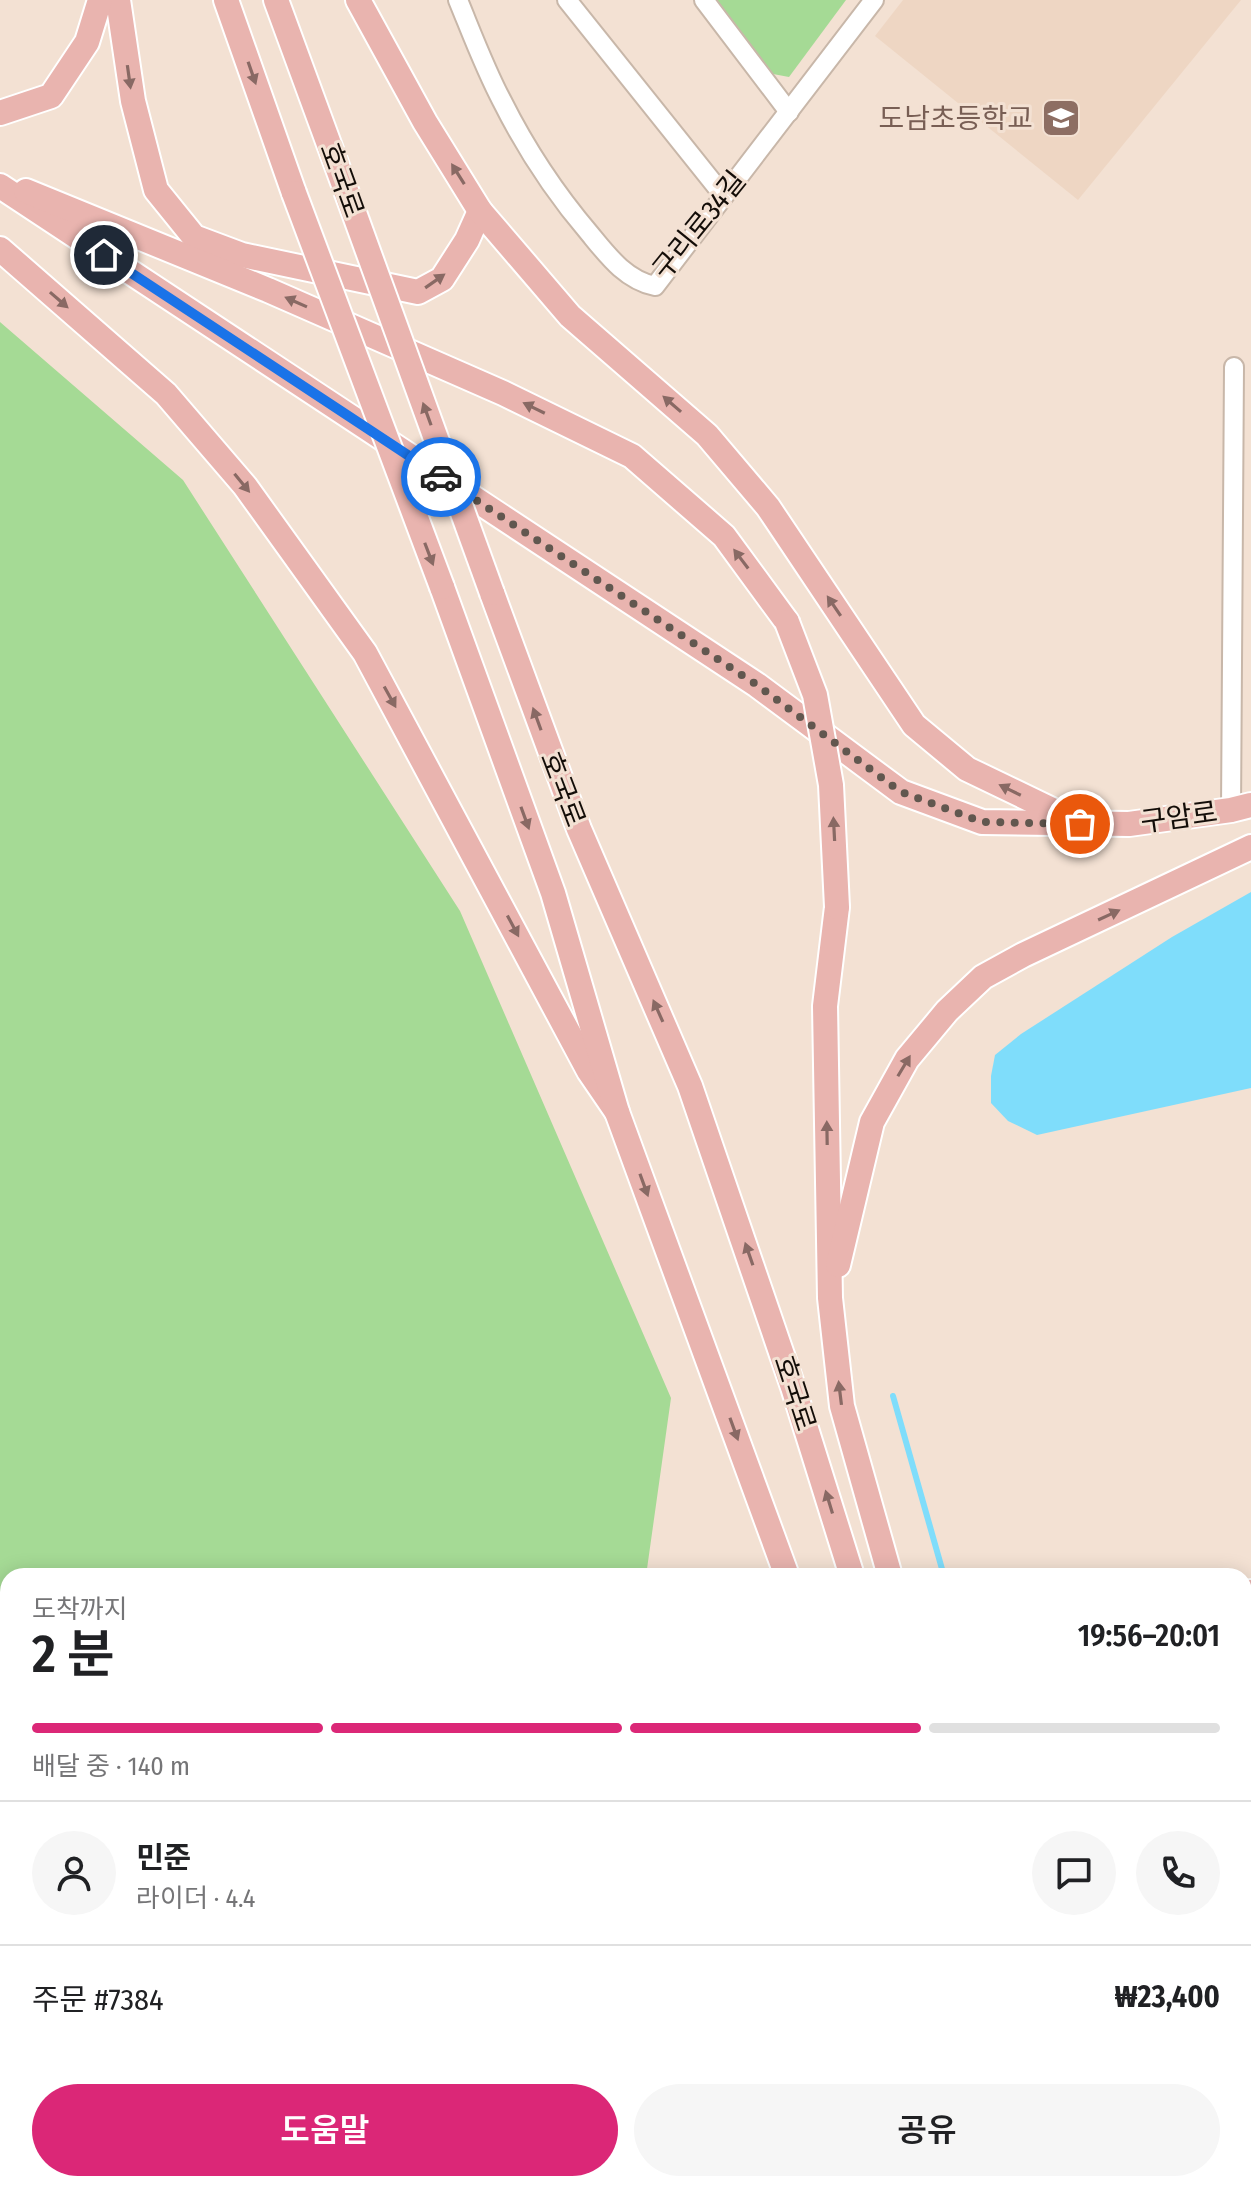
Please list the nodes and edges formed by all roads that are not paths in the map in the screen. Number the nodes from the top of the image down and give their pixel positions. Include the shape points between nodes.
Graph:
1 (100, 0) edge
2 (118, 0) edge
3 (226, 0) edge
4 (276, 0) edge
5 (358, 0) edge
6 (458, 0) edge
7 (567, 0) edge
8 (704, 0) edge
9 (874, 0) edge
10 (789, 112) junction
11 (0, 113) edge
12 (0, 183) edge
13 (723, 195) junction
14 (480, 211) junction
15 (0, 249) edge
16 (1234, 367) dead end
17 (1241, 807) edge
18 (1080, 824) junction
19 (1251, 847) edge
20 (617, 1112) junction
21 (830, 1298) junction
22 (784, 1568) edge
23 (850, 1568) edge
24 (888, 1568) edge

1 - 11 main road via 87,42 51,96
2 -> 14 main road via 133,101 156,190 194,237 242,255 418,292 442,279
3 -> 20 main road, 호국로, bridge via 553,893
23 -> 4 main road, 호국로, bridge via 690,1086 579,829
14 -> 5 main road
6 - 13 street, 구리로34길 via 500,99 529,150 560,198 614,263 639,283 655,286
7 - 13 street
8 - 10 street
9 - 10 street, 구리로34길
10 - 13 street, 구리로34길
12 - 18 main road, 구암로 via 757,685 901,792 982,822
21 -> 12 main road, bridge via 825,1006 837,907 829,770 815,695 787,622 724,536 632,456 503,393 282,296
18 -> 14 main road via 967,769 914,725 768,507 707,435 570,316
15 -> 20 main road via 166,394 245,486 365,653 589,1071
16 - 17 street
17 - 18 main road, 구암로 via 1129,824
21 -> 19 main road via 872,1122 907,1059 947,1011 983,977 1023,955
20 -> 22 main road, 호국로
24 -> 21 main road via 842,1406

